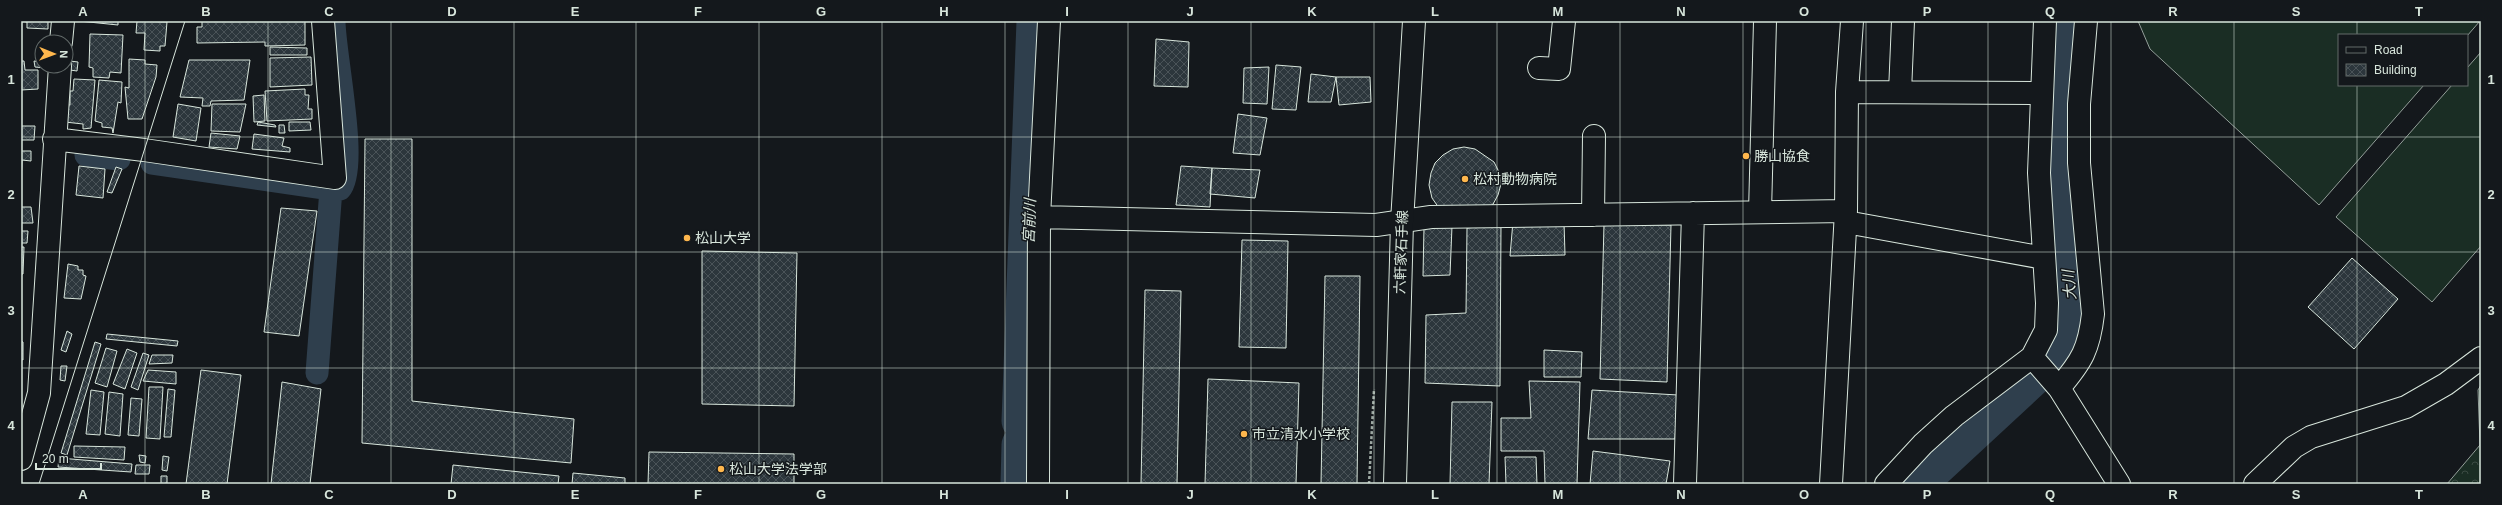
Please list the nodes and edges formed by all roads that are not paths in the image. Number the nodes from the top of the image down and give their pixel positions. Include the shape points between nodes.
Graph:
1 (62, 21) edge
2 (323, 21) edge
3 (1049, 21) edge
4 (1414, 21) edge
5 (1564, 21) edge
6 (1765, 21) edge
7 (1852, 21) edge
8 (1903, 21) edge
9 (2045, 21) edge
10 (2086, 21) edge
11 (61, 34) edge
12 (1539, 68) dead end
13 (59, 74) edge
14 (1847, 92) junction
15 (1900, 92) junction
16 (2042, 93) junction
17 (1594, 136) dead end
18 (54, 139) junction
19 (1760, 212) junction
20 (1693, 213) junction
21 (1594, 215) junction
22 (1039, 216) junction
23 (1846, 216) junction
24 (1402, 222) junction
25 (2044, 258) junction
26 (2481, 358) edge
27 (2035, 360) junction
28 (2057, 385) junction
29 (25, 426) edge
30 (21, 459) edge
31 (1038, 484) edge
32 (1395, 484) edge
33 (1685, 484) edge
34 (1831, 484) edge
35 (1886, 484) edge
36 (2119, 484) edge
37 (2255, 484) edge

1 - 11 street
2 - 18 street via 335,178
3 - 22 street
4 - 24 street, 六軒家石手線
5 - 12 street via 1559,69
6 - 19 street
7 - 14 street
8 - 15 street
9 - 16 street
10 - 28 street via 2079,104 2079,163 2093,314 2091,332 2080,363
13 - 18 street
14 - 15 street
14 - 23 street
15 - 16 street
16 - 25 street via 2039,173
17 - 21 street
18 - 29 street via 39,393
19 - 20 street
19 - 23 street
20 - 21 street
20 - 33 street
21 - 24 street via 1431,217
22 - 24 street via 1376,225
22 - 31 street
23 - 25 street
23 - 34 street
24 - 32 street, 六軒家石手線
25 - 27 street via 2046,330
26 - 37 street via 2446,384 2406,407 2311,437 2294,447
27 - 28 street
27 - 35 street via 1954,416 1923,444
28 - 36 street
29 - 30 street

